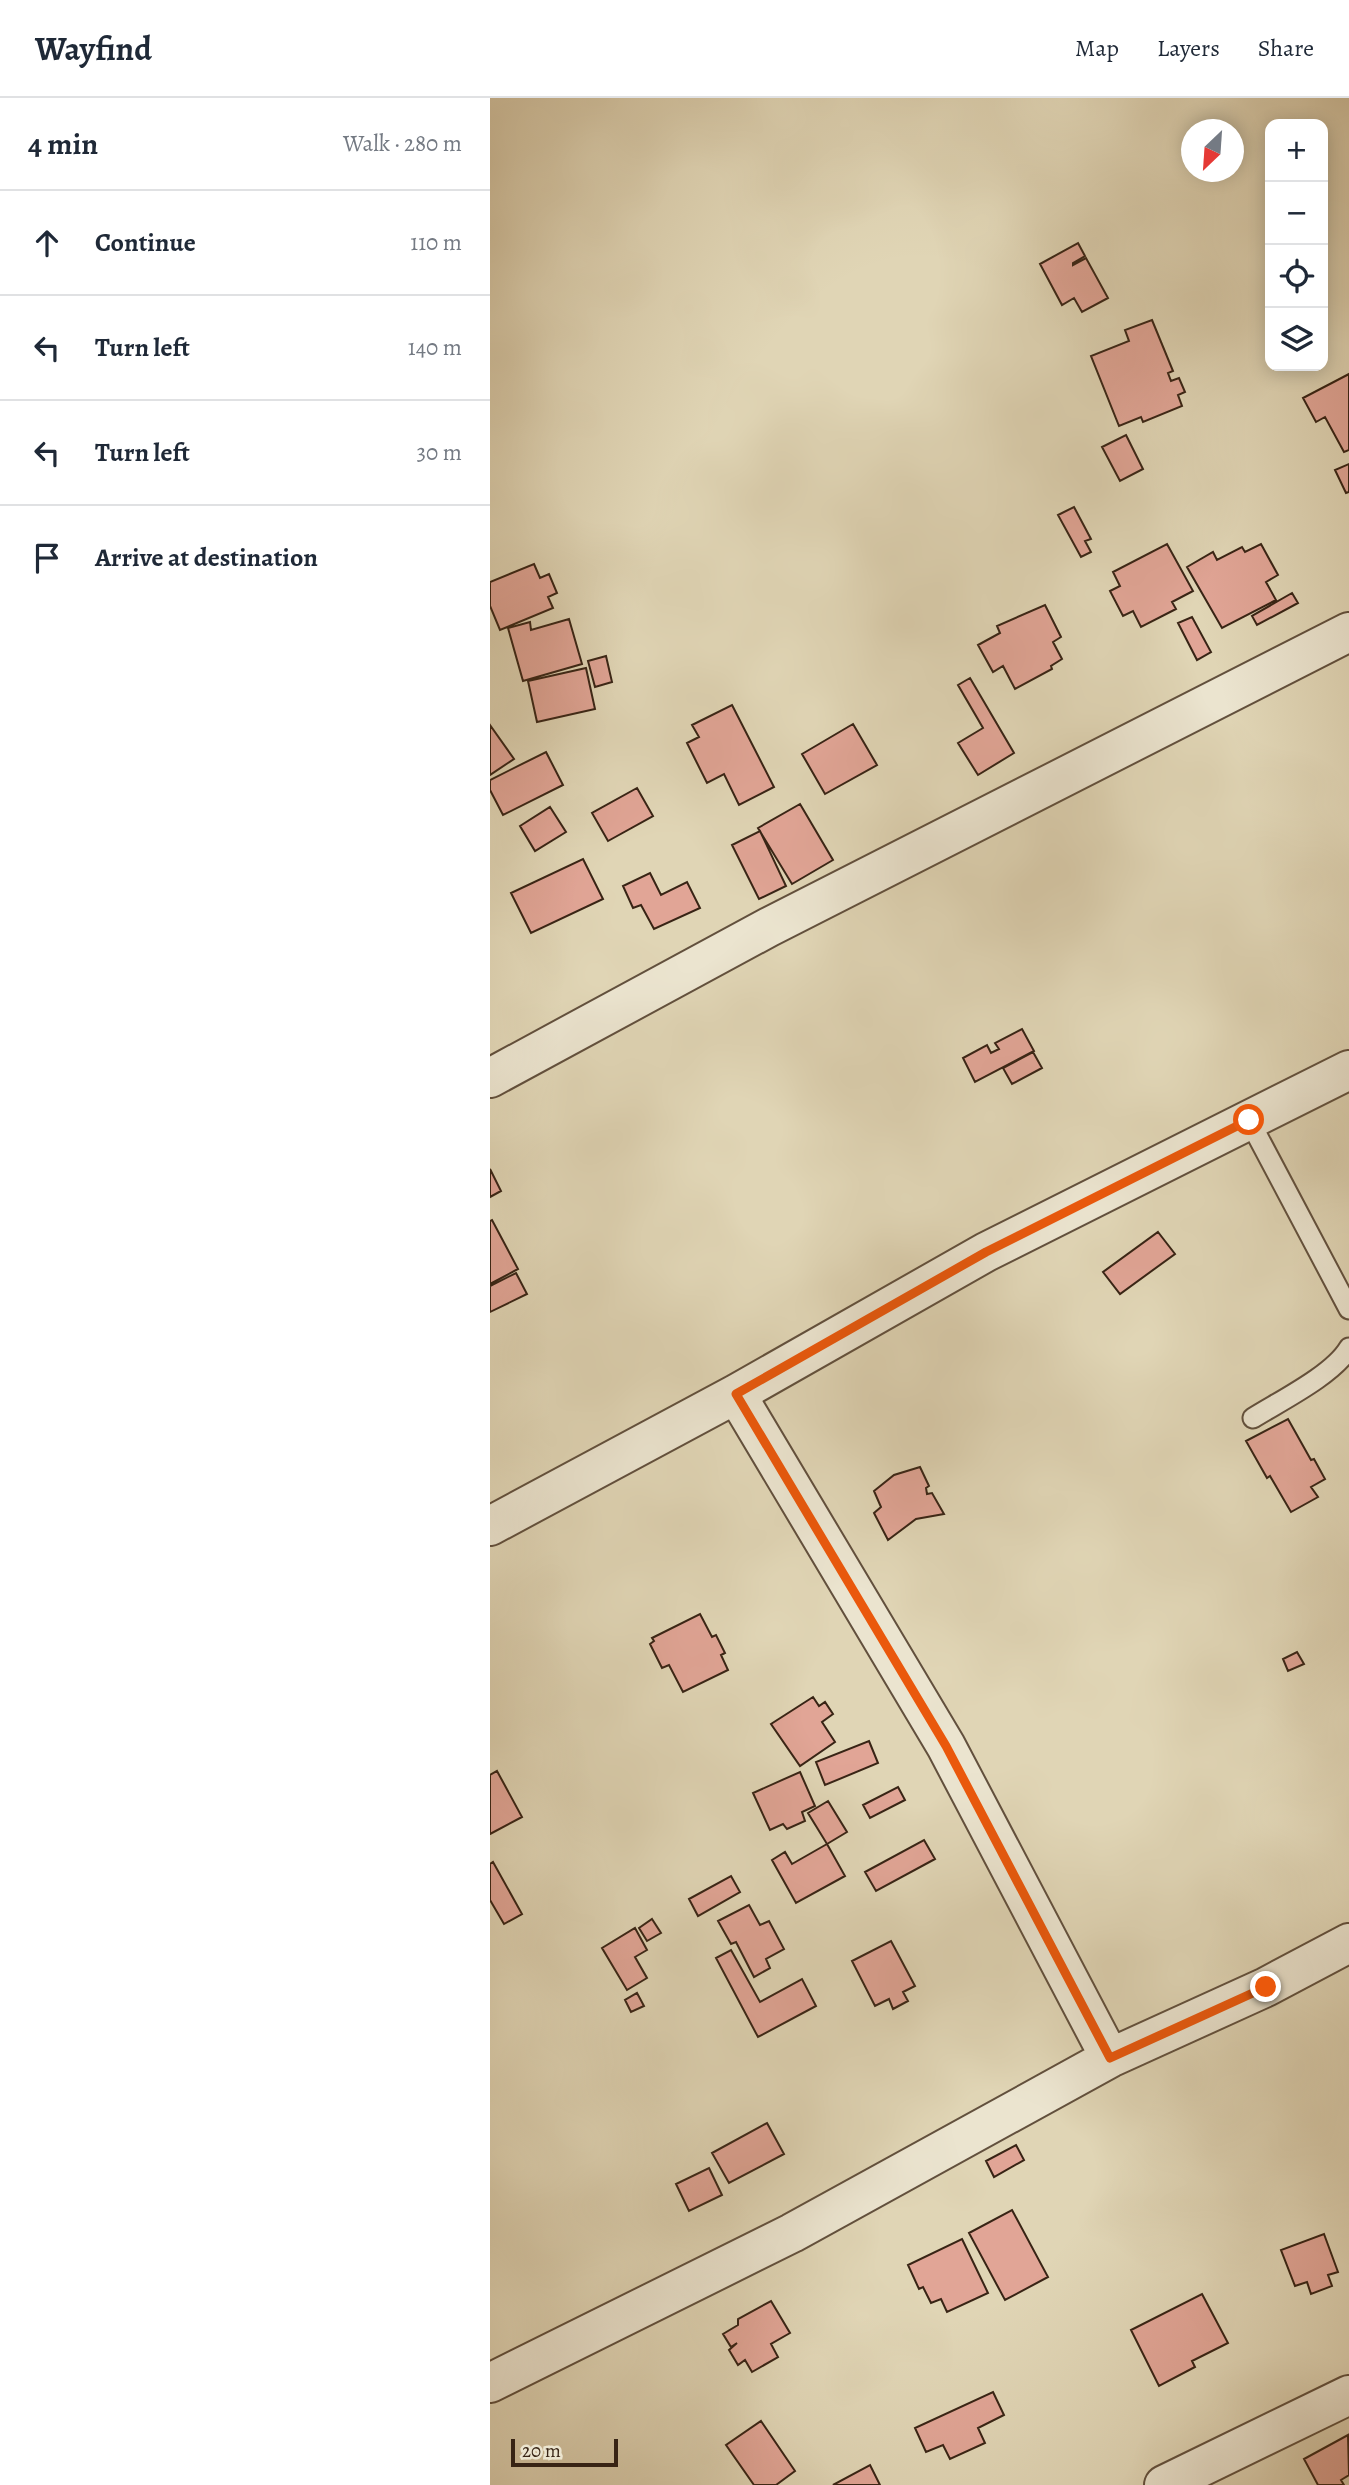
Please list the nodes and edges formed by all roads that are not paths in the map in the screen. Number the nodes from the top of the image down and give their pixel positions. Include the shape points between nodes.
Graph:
1 (1349, 632) edge
2 (1349, 1070) edge
3 (490, 1078) edge
4 (1249, 1120) junction
5 (1349, 1309) edge
6 (1349, 1348) edge
7 (736, 1394) junction
8 (1253, 1418) dead end
9 (490, 1526) edge
10 (1349, 1943) edge
11 (1110, 2058) junction
12 (490, 2383) edge
13 (1349, 2395) edge
14 (1164, 2485) edge

1 - 3 street via 769,927
2 - 4 street
4 - 5 lane
4 - 7 street via 986,1252
6 - 8 lane via 1326,1372
7 - 9 street
7 - 11 street via 946,1746
10 - 11 street via 1266,1987
11 - 12 street via 792,2233
13 - 14 street

